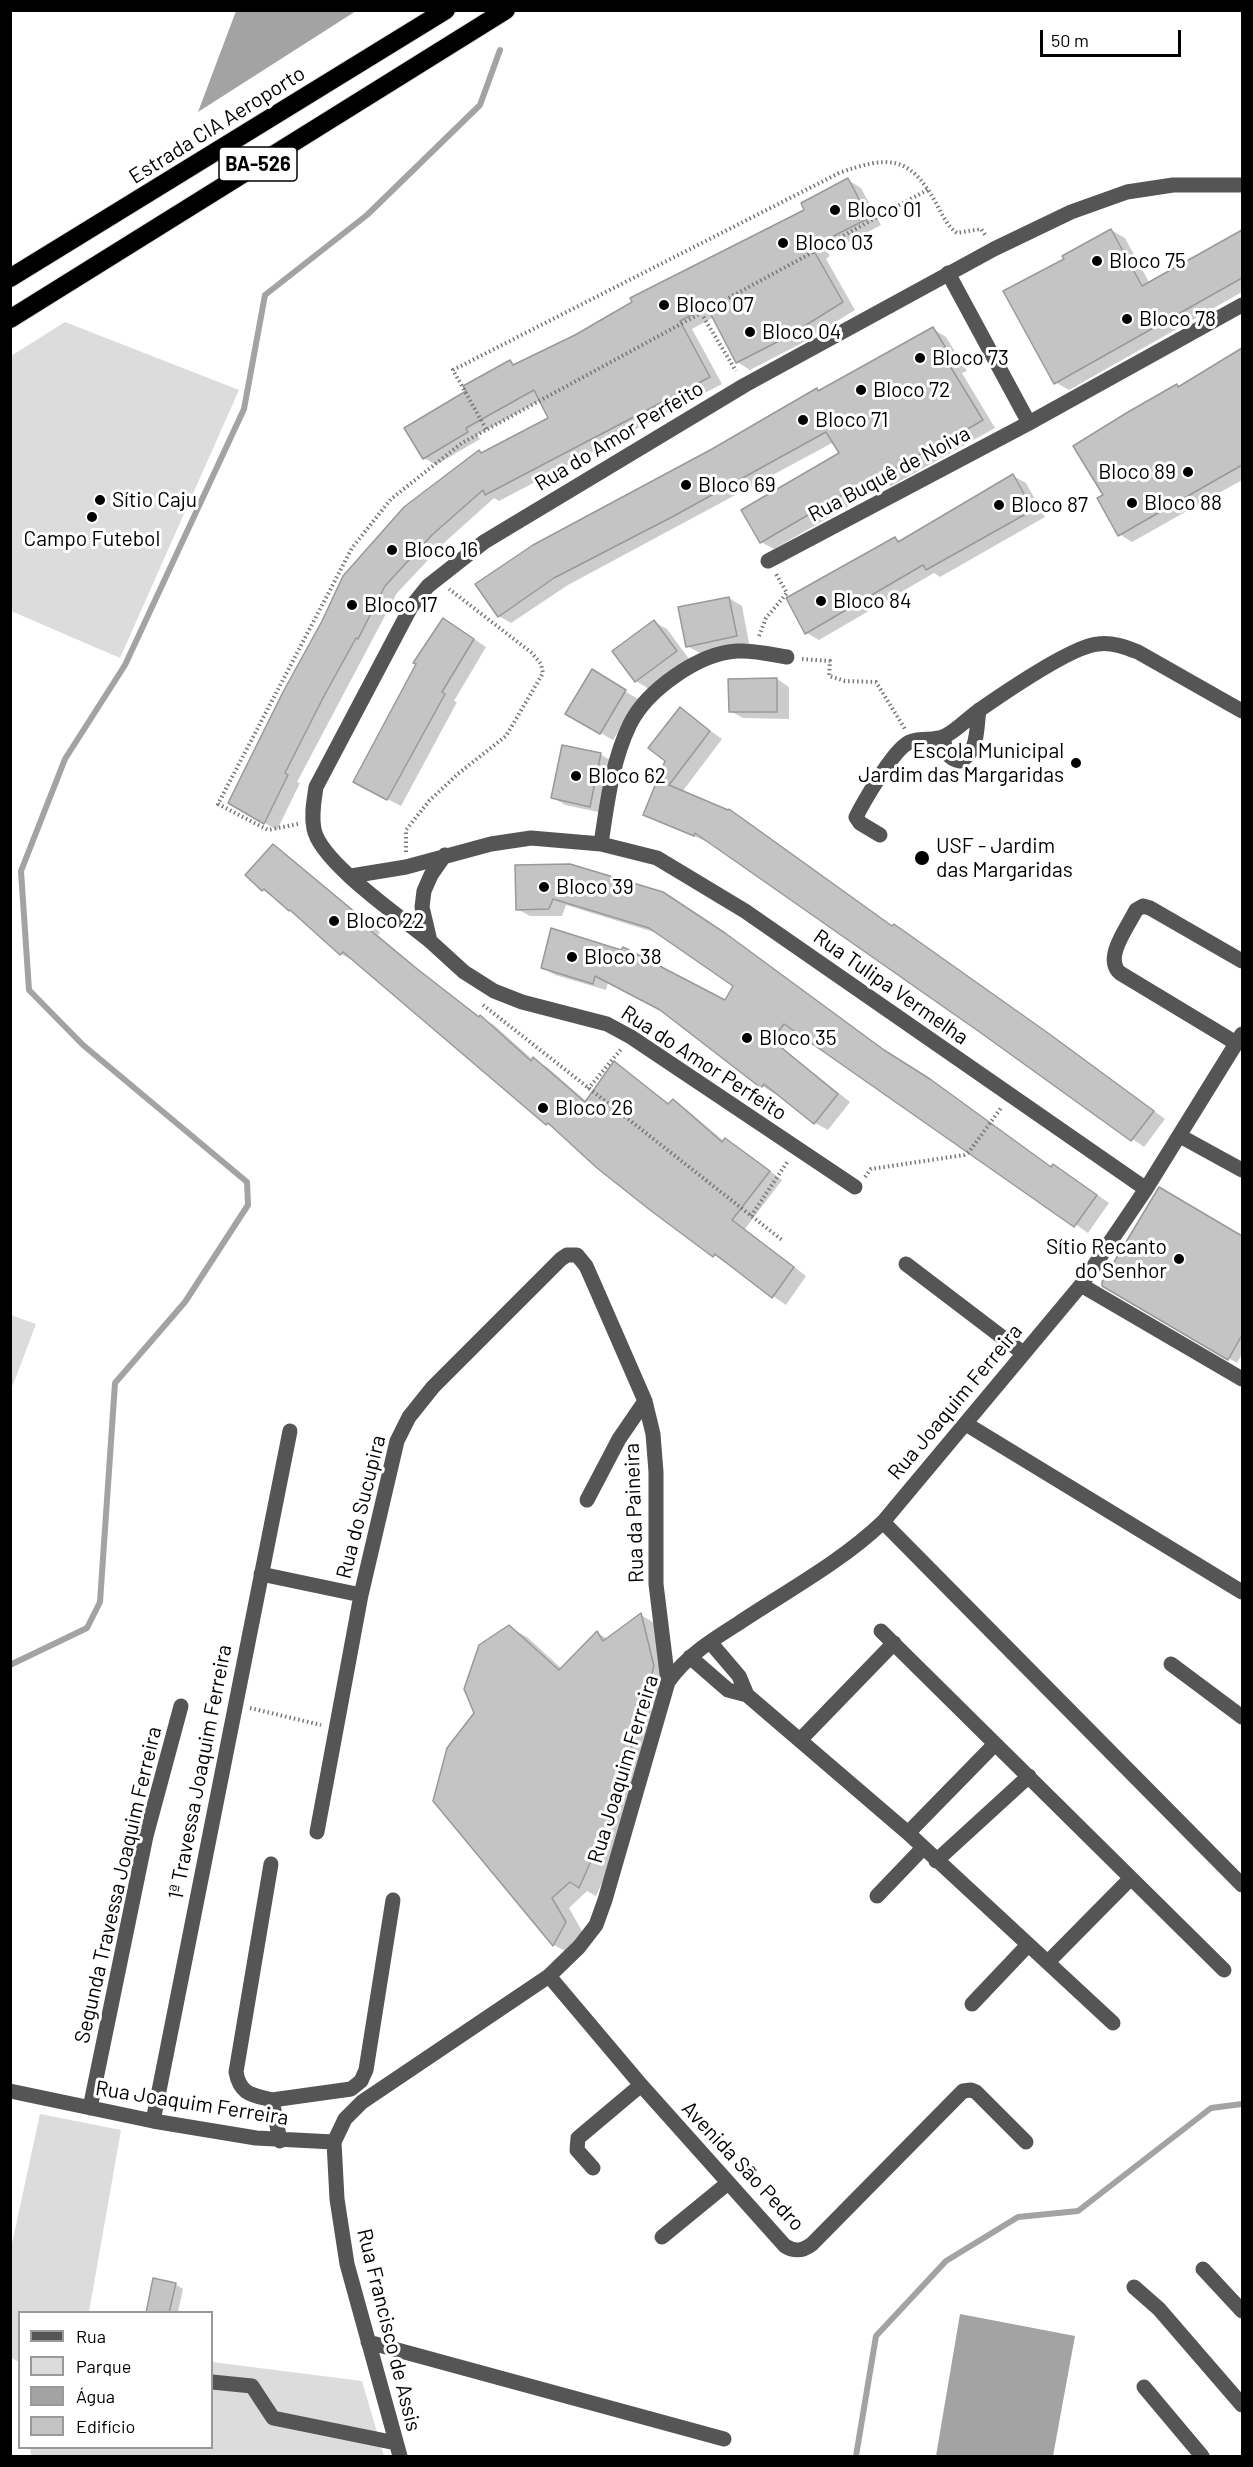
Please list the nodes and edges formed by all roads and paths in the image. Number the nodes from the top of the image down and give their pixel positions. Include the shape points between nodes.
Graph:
1 (446, 10) edge
2 (506, 10) edge
3 (1242, 186) edge
4 (929, 189) junction
5 (994, 249) junction
6 (948, 273) junction
7 (10, 278) edge
8 (1242, 305) edge
9 (701, 313) junction
10 (10, 319) edge
11 (745, 385) junction
12 (1029, 423) junction
13 (486, 429) junction
14 (768, 561) dead end
15 (436, 579) junction
16 (787, 593) dead end
17 (766, 618) dead end
18 (787, 657) joint
19 (979, 710) junction
20 (1242, 711) edge
21 (904, 728) dead end
22 (944, 737) junction
23 (314, 824) junction
24 (880, 835) dead end
25 (601, 844) junction
26 (445, 855) junction
27 (406, 867) junction
28 (351, 876) junction
29 (430, 941) junction
30 (1242, 961) edge
31 (483, 1005) dead end
32 (631, 1037) junction
33 (1239, 1038) edge
34 (588, 1089) junction
35 (1010, 1095) junction
36 (1180, 1136) junction
37 (797, 1148) junction
38 (1242, 1170) edge
39 (855, 1187) joint
40 (1146, 1189) junction
41 (752, 1216) junction
42 (782, 1240) dead end
43 (573, 1254) joint
44 (906, 1264) dead end
45 (1081, 1285) junction
46 (1023, 1353) junction
47 (1242, 1379) edge
48 (645, 1401) junction
49 (966, 1424) junction
50 (290, 1431) dead end
51 (587, 1500) dead end
52 (883, 1522) junction
53 (261, 1574) junction
54 (1242, 1592) edge
55 (361, 1595) junction
56 (881, 1631) dead end
57 (710, 1642) junction
58 (894, 1643) junction
59 (690, 1657) junction
60 (1172, 1664) dead end
61 (668, 1682) junction
62 (747, 1695) junction
63 (235, 1704) junction
64 (181, 1706) dead end
65 (1242, 1717) edge
66 (337, 1729) junction
67 (800, 1740) junction
68 (995, 1744) junction
69 (1029, 1776) junction
70 (317, 1832) dead end
71 (908, 1833) junction
72 (923, 1848) junction
73 (936, 1861) junction
74 (271, 1864) dead end
75 (1131, 1878) junction
76 (1242, 1885) edge
77 (876, 1896) dead end
78 (393, 1899) dead end
79 (1028, 1945) junction
80 (1048, 1962) junction
81 (1224, 1970) dead end
82 (549, 1976) junction
83 (972, 2004) dead end
84 (1113, 2023) dead end
85 (641, 2085) junction
86 (10, 2091) edge
87 (272, 2100) junction
88 (90, 2108) junction
89 (153, 2121) junction
90 (280, 2141) junction
91 (334, 2142) junction
92 (1026, 2142) dead end
93 (593, 2168) dead end
94 (728, 2183) junction
95 (662, 2238) dead end
96 (1203, 2269) dead end
97 (1134, 2287) dead end
98 (1242, 2311) edge
99 (368, 2342) junction
100 (213, 2382) edge
101 (1144, 2387) dead end
102 (1242, 2405) edge
103 (724, 2439) dead end
104 (398, 2450) edge
105 (1202, 2457) edge

1 - 7 highway, Estrada CIA Aeroporto / BA-526
2 - 10 highway, BA-526
3 - 5 street, Rua do Amor Perfeito via 1173,186 1126,192 1071,212
4 - 5 path via 950,228 957,234 981,229
4 - 9 path
4 - 13 path via 915,172 896,162 867,163 839,173 453,370
5 - 6 street, Rua do Amor Perfeito
6 - 11 street, Rua do Amor Perfeito
6 - 12 street
8 - 12 street, Rua Buquê de Noiva
9 - 11 path
9 - 13 path
11 - 15 street, Rua do Amor Perfeito via 483,542
12 - 14 street, Rua Buquê de Noiva
13 - 23 path via 391,499 352,548 218,804 268,830
15 - 23 street, Rua do Amor Perfeito via 411,607 316,787
15 - 27 path via 532,653 543,673 506,736 429,801 406,830
16 - 17 path
18 - 21 path via 830,661 829,676 876,682
18 - 25 street via 735,651 704,660 679,673 640,708 617,756
19 - 20 street via 1066,656 1104,643 1138,652
19 - 22 street
19 - 22 street via 973,751 966,758 960,761 950,756
22 - 24 street via 905,744 893,758 856,818
23 - 28 street, Rua do Amor Perfeito via 327,854
25 - 26 street, Rua Tulipa Vermelha via 531,838
25 - 35 street, Rua Tulipa Vermelha via 657,858 700,883
26 - 27 street, Rua Tulipa Vermelha
26 - 29 street via 424,891 422,907
27 - 28 street, Rua Tulipa Vermelha
28 - 29 street, Rua do Amor Perfeito
29 - 32 street, Rua do Amor Perfeito via 464,972 494,991 607,1024
30 - 33 street via 1143,906 1136,910 1113,958 1115,968
31 - 34 path
32 - 34 path
32 - 37 street, Rua do Amor Perfeito
33 - 36 street, Rua Joaquim Ferreira
34 - 41 path
35 - 39 path via 964,1155 872,1169
35 - 40 street, Rua Tulipa Vermelha
36 - 38 street
36 - 40 street, Rua Joaquim Ferreira
37 - 39 street, Rua do Amor Perfeito
37 - 41 path
40 - 45 street, Rua Joaquim Ferreira
41 - 42 path
43 - 48 street, Rua da Paineira via 586,1266
43 - 55 street, Rua do Sucupira via 561,1260 433,1387 409,1417 397,1441
44 - 46 street
45 - 46 street, Rua Joaquim Ferreira
45 - 47 street
46 - 49 street, Rua Joaquim Ferreira
48 - 51 street via 619,1439
48 - 61 street, Rua da Paineira via 656,1472 656,1584
49 - 52 street, Rua Joaquim Ferreira
49 - 54 street
50 - 53 street, 1ª Travessa Joaquim Ferreira
52 - 57 street, Rua Joaquim Ferreira via 852,1548
52 - 76 street
53 - 55 street, Rua do Sucupira
53 - 63 street, 1ª Travessa Joaquim Ferreira
55 - 66 street
56 - 58 street
57 - 59 street, Rua Joaquim Ferreira
57 - 62 street via 739,1676
58 - 67 street
58 - 68 street
59 - 61 street, Rua Joaquim Ferreira
59 - 62 street via 728,1690
60 - 65 street
61 - 82 street, Rua Joaquim Ferreira via 596,1924
62 - 67 street
63 - 66 path
63 - 89 street, 1ª Travessa Joaquim Ferreira
64 - 88 street, Segunda Travessa Joaquim Ferreira via 147,1836
66 - 70 street
67 - 71 street
68 - 69 street
68 - 71 street
69 - 73 street
69 - 75 street
71 - 72 street
72 - 73 street
72 - 77 street
73 - 79 street
74 - 87 street via 236,2072 238,2082 248,2093
75 - 80 street
75 - 81 street
78 - 87 street via 366,2070 361,2081 351,2089
79 - 80 street
79 - 83 street
80 - 84 street
82 - 85 street, Avenida São Pedro
82 - 91 street, Rua Joaquim Ferreira via 362,2102 345,2119
85 - 93 street via 578,2138 577,2150
85 - 94 street, Avenida São Pedro
86 - 88 street, Rua Joaquim Ferreira
87 - 90 street
88 - 89 street, Rua Joaquim Ferreira
89 - 90 street, Rua Joaquim Ferreira
90 - 91 street, Rua Joaquim Ferreira
91 - 99 street, Rua Francisco de Assis via 344,2245
92 - 94 street, Avenida São Pedro via 976,2092 963,2091 812,2244 797,2250 786,2246
94 - 95 street
96 - 98 street
97 - 102 street
99 - 103 street
99 - 104 street, Rua Francisco de Assis
100 - 104 street via 252,2386 273,2418
101 - 105 street

